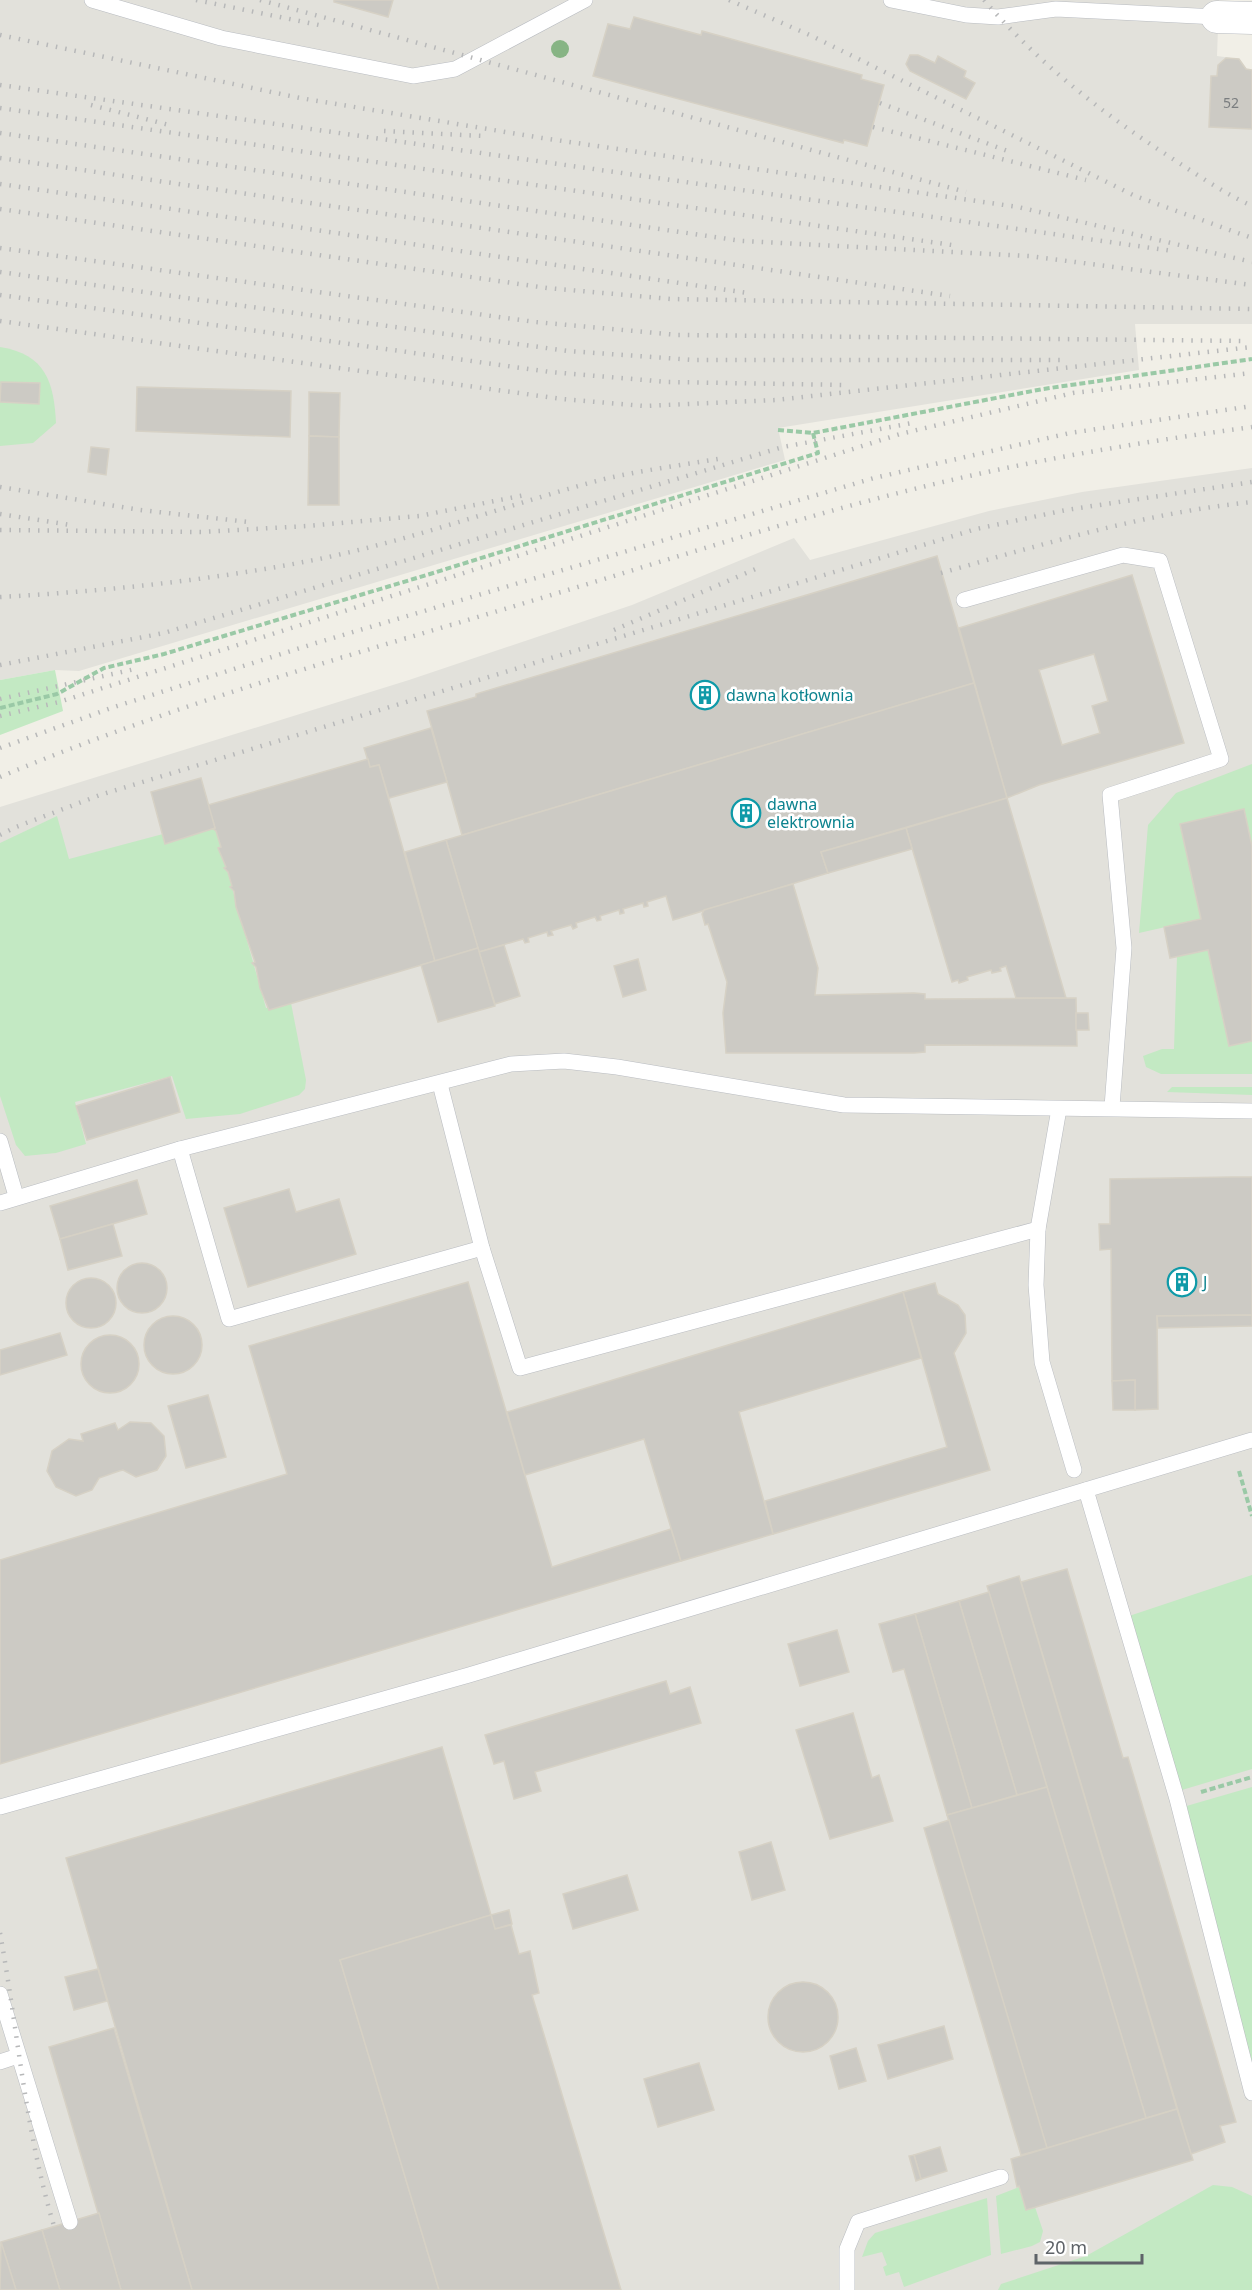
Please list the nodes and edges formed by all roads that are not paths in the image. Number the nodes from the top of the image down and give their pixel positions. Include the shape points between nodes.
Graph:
1 (92, 0) edge
2 (585, 0) edge
3 (891, 0) edge
4 (1053, 4) edge
5 (1217, 17) joint
6 (1252, 18) edge
7 (964, 600) dead end
8 (440, 1084) junction
9 (1112, 1107) junction
10 (1059, 1109) junction
11 (1252, 1111) edge
12 (0, 1141) edge
13 (180, 1149) junction
14 (16, 1196) junction
15 (0, 1203) edge
16 (1038, 1229) junction
17 (482, 1248) junction
18 (1252, 1440) edge
19 (1074, 1470) dead end
20 (1086, 1490) junction
21 (0, 1807) edge
22 (0, 1994) edge
23 (18, 2056) junction
24 (0, 2062) edge
25 (1252, 2093) edge
26 (1002, 2177) dead end
27 (70, 2222) dead end
28 (847, 2290) edge

1 - 2 lane via 221,38 413,76 455,69
3 - 4 lane via 966,15 998,17
4 - 5 lane
5 - 6 street
7 - 9 lane via 1123,555 1160,561 1221,759 1110,795 1124,948
8 - 10 lane via 511,1064 564,1061 844,1105
8 - 13 lane
8 - 17 lane
9 - 10 lane
9 - 11 lane
10 - 16 lane
12 - 14 lane
13 - 14 lane
13 - 17 lane via 229,1319
14 - 15 lane
16 - 17 lane via 520,1368
16 - 19 lane via 1036,1285 1042,1362
18 - 20 lane
20 - 21 lane via 469,1675
20 - 25 lane via 1178,1799
22 - 23 lane
23 - 24 lane
23 - 27 lane
26 - 28 lane via 858,2222 847,2249

